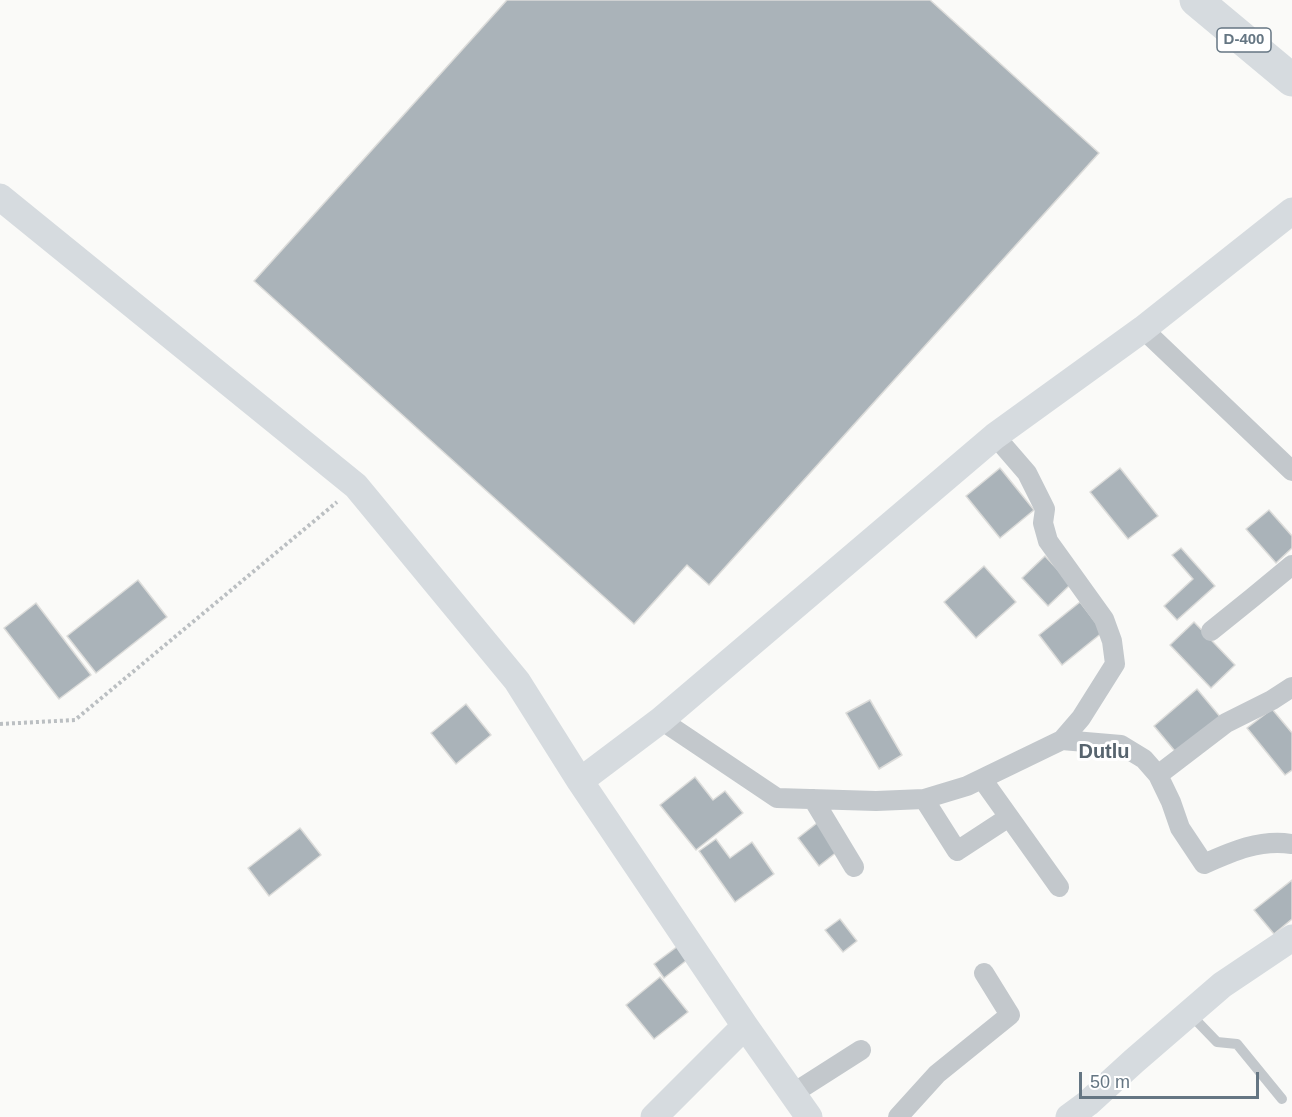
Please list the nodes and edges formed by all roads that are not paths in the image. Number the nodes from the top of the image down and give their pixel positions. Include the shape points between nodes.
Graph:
1 (1196, 0) edge
2 (1292, 80) edge
3 (0, 197) edge
4 (1292, 211) edge
5 (1143, 329) junction
6 (995, 436) junction
7 (1292, 471) edge
8 (1292, 565) edge
9 (1210, 631) dead end
10 (1292, 687) edge
11 (661, 720) junction
12 (1062, 740) junction
13 (1158, 775) junction
14 (982, 779) junction
15 (580, 781) junction
16 (813, 799) junction
17 (924, 799) junction
18 (1009, 817) junction
19 (1292, 844) edge
20 (854, 867) dead end
21 (1059, 887) dead end
22 (1292, 938) edge
23 (984, 973) dead end
24 (1189, 1013) junction
25 (745, 1026) junction
26 (861, 1050) dead end
27 (792, 1094) junction
28 (1282, 1099) dead end
29 (654, 1117) edge
30 (809, 1117) edge
31 (898, 1117) edge
32 (1069, 1117) edge

1 - 2 highway, D-400
3 - 15 street via 356,486 517,681
4 - 5 street
5 - 6 street
5 - 7 street
6 - 11 street
6 - 12 street via 1027,473 1045,509 1043,524 1048,541 1104,619 1112,641 1115,664
8 - 9 street
10 - 13 street via 1226,723
11 - 15 street
11 - 16 street via 777,798
12 - 13 street via 1120,745 1144,759
12 - 14 street
13 - 19 street via 1180,828 1204,864 1243,848
14 - 17 street
14 - 18 street
15 - 25 street
16 - 17 street
16 - 20 street
17 - 18 street via 957,851
18 - 21 street
22 - 24 street via 1222,985
23 - 31 street via 1010,1015 937,1074
24 - 28 lane via 1217,1042 1237,1044
24 - 32 street
25 - 27 street
25 - 29 street
26 - 27 street
27 - 30 street

